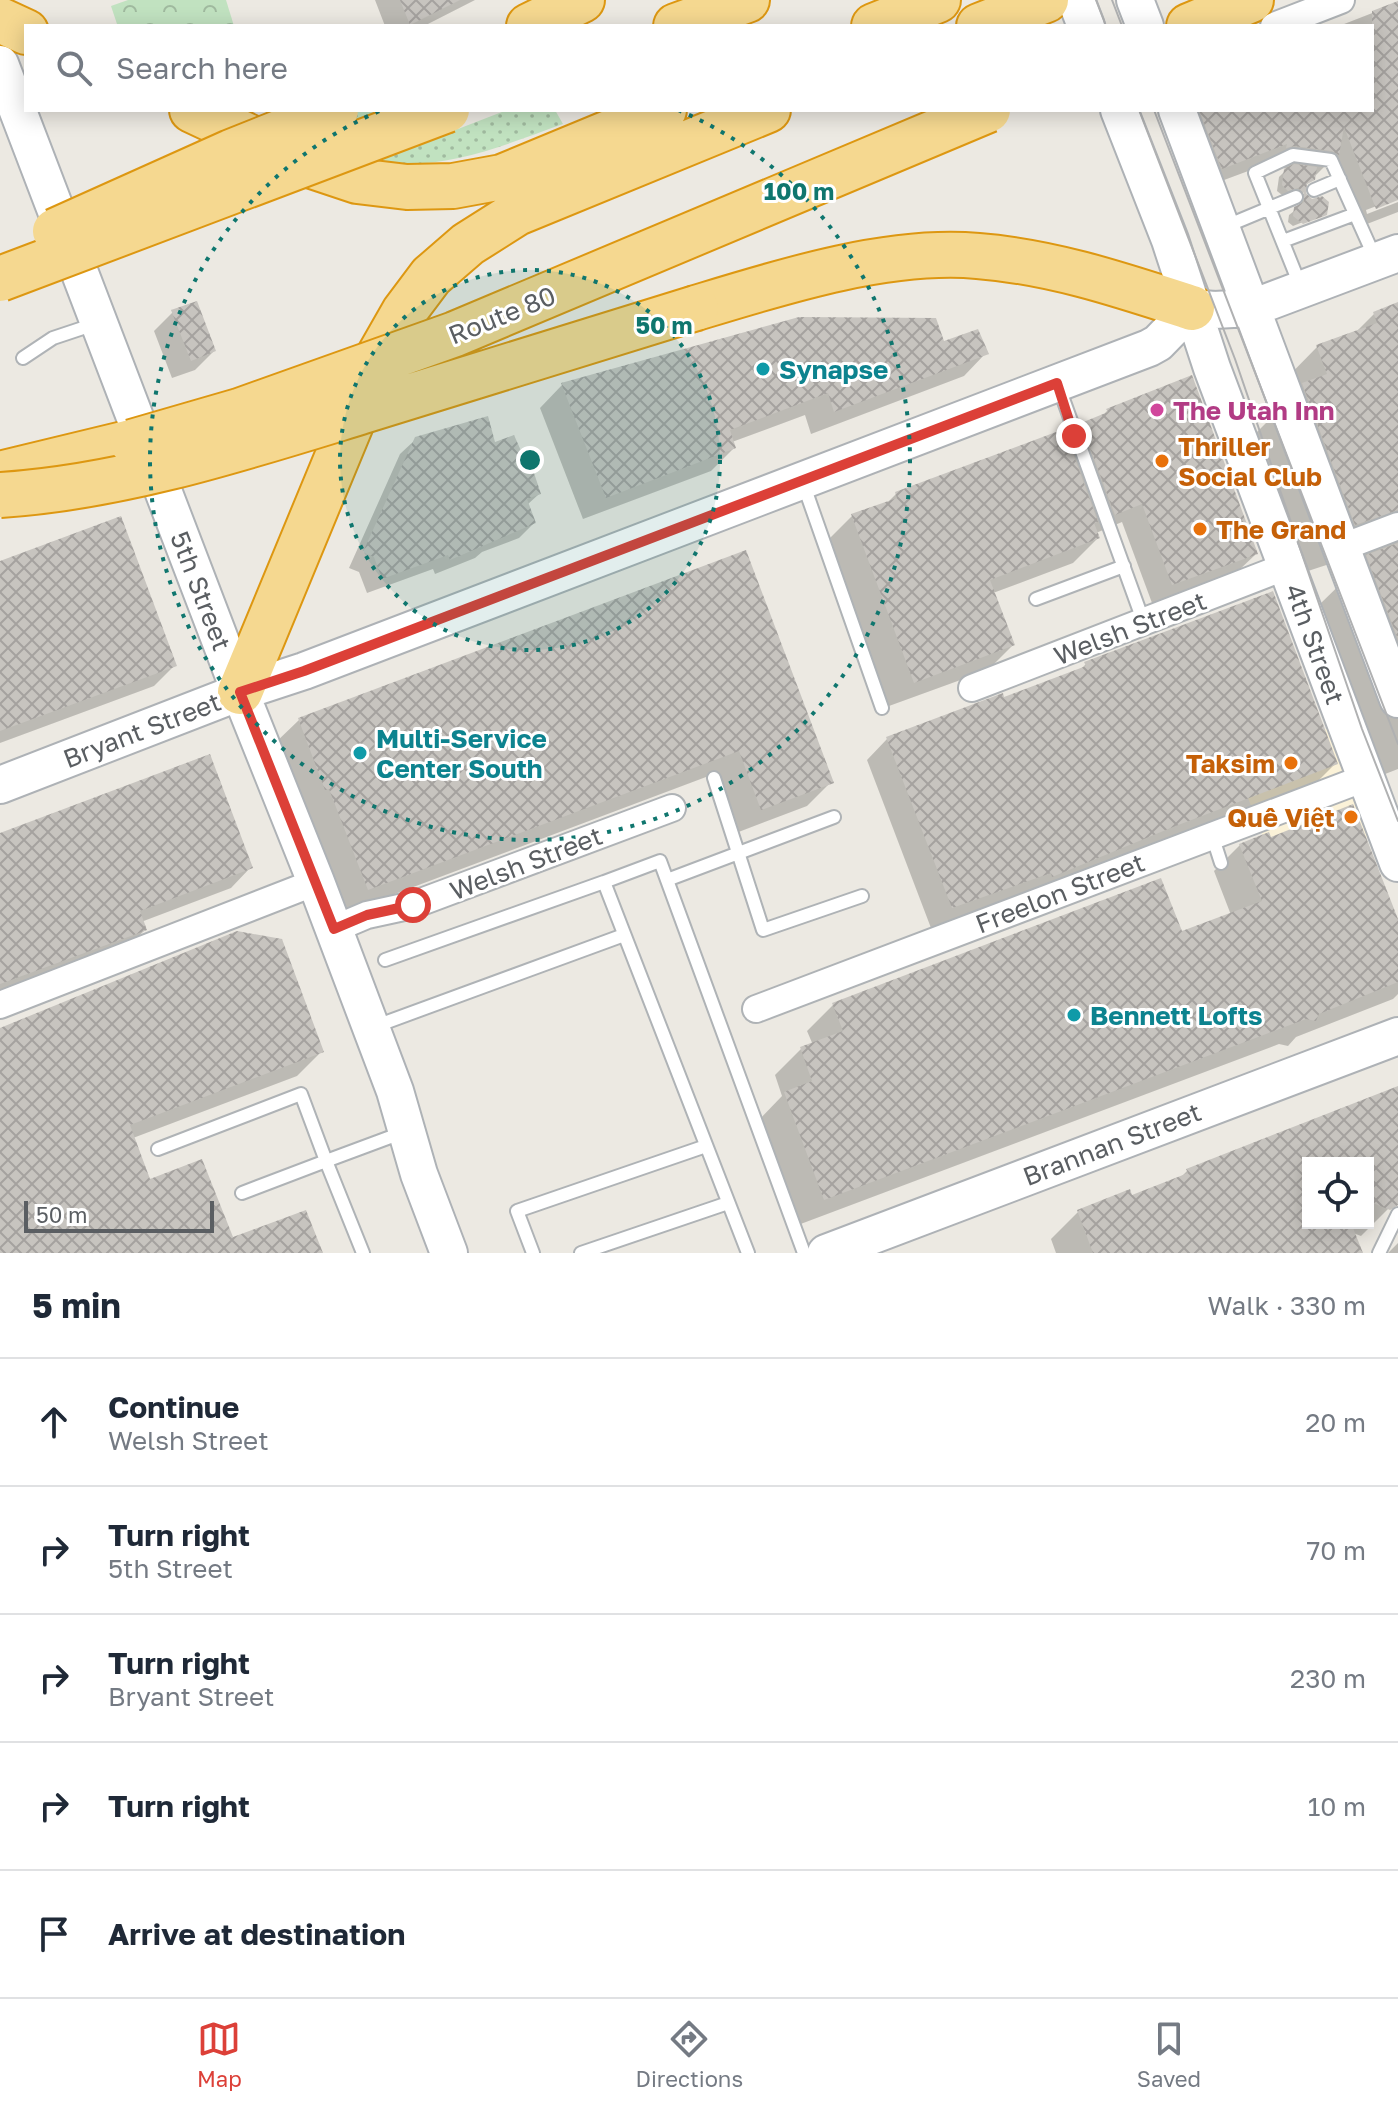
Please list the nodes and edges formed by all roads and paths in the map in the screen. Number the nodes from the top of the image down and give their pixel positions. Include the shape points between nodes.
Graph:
1 (6, 0) edge
2 (582, 0) edge
3 (747, 0) edge
4 (938, 0) edge
5 (1046, 0) edge
6 (1076, 0) edge
7 (1135, 0) edge
8 (1251, 0) edge
9 (1341, 0) edge
10 (0, 2) edge
11 (0, 20) edge
12 (533, 24) edge
13 (681, 24) edge
14 (879, 24) edge
15 (984, 24) edge
16 (1085, 24) edge
17 (1144, 24) edge
18 (1194, 24) edge
19 (1279, 24) edge
20 (24, 31) edge
21 (0, 64) edge
22 (196, 112) edge
23 (331, 112) edge
24 (442, 112) edge
25 (756, 112) edge
26 (983, 112) edge
27 (1120, 112) edge
28 (1178, 112) edge
29 (646, 131) edge
30 (1340, 179) junction
31 (1314, 190) dead end
32 (1296, 197) dead end
33 (1270, 208) junction
34 (1355, 214) junction
35 (1221, 228) junction
36 (1283, 241) junction
37 (0, 257) edge
38 (1387, 257) edge
39 (0, 279) edge
40 (1302, 289) junction
41 (1192, 308) junction
42 (1252, 308) junction
43 (98, 323) junction
44 (23, 358) dead end
45 (1057, 383) junction
46 (0, 474) edge
47 (802, 480) junction
48 (0, 495) edge
49 (1398, 526) edge
50 (1343, 547) junction
51 (1124, 566) junction
52 (1287, 566) junction
53 (1036, 599) dead end
54 (1144, 623) junction
55 (972, 688) dead end
56 (240, 692) junction
57 (1398, 699) edge
58 (882, 708) dead end
59 (714, 778) dead end
60 (1365, 778) junction
61 (0, 785) edge
62 (672, 808) dead end
63 (834, 817) dead end
64 (1212, 835) junction
65 (738, 854) junction
66 (1221, 863) dead end
67 (1398, 863) edge
68 (667, 880) junction
69 (316, 882) junction
70 (604, 882) junction
71 (862, 896) dead end
72 (334, 929) junction
73 (624, 935) junction
74 (385, 960) dead end
75 (0, 1005) edge
76 (756, 1009) dead end
77 (371, 1028) junction
78 (1398, 1036) edge
79 (407, 1131) junction
80 (706, 1146) junction
81 (158, 1149) dead end
82 (326, 1161) junction
83 (242, 1193) dead end
84 (728, 1203) junction
85 (1398, 1214) edge
86 (363, 1253) edge
87 (449, 1253) edge
88 (533, 1253) edge
89 (581, 1253) edge
90 (748, 1253) edge
91 (804, 1253) edge
92 (826, 1253) edge
93 (1379, 1253) edge

1 - 10 main road
2 - 12 highway
3 - 13 highway
4 - 14 highway
5 - 15 highway
6 - 16 main road
7 - 17 main road
8 - 18 highway
9 - 19 street
11 - 20 highway
21 - 43 main road, 5th Street
22 - 29 highway via 309,165 357,181 407,187 502,177
23 - 37 highway, bridge
24 - 39 highway, bridge
25 - 29 highway
26 - 46 highway, Route 80, bridge via 455,334 239,411
27 - 41 main road, 4th Street
28 - 35 main road
29 - 56 highway via 468,244 431,276 404,312 380,354
30 - 31 lane
30 - 33 lane via 1331,160 1293,155 1255,173
30 - 34 lane
32 - 33 lane
33 - 35 lane
33 - 36 lane
34 - 36 lane
34 - 38 lane
35 - 42 main road
36 - 40 lane
38 - 40 main road
40 - 42 main road
41 - 42 main road
41 - 45 main road, Bryant Street via 1149,348
41 - 48 highway, bridge via 1077,271 975,256 925,256 858,266 780,282 172,467
41 - 52 main road, 4th Street
42 - 50 main road
43 - 44 lane via 53,338
43 - 56 main road, 5th Street
45 - 47 main road, Bryant Street
45 - 51 lane
47 - 56 main road, Bryant Street
47 - 58 lane
49 - 50 street
50 - 57 main road
51 - 53 lane
51 - 54 lane
52 - 54 street, Welsh Street
52 - 60 main road, 4th Street
54 - 55 street, Welsh Street
56 - 61 main road, Bryant Street
56 - 69 main road, 5th Street
59 - 65 lane
60 - 64 street, Freelon Street
60 - 67 main road, 4th Street
62 - 72 street, Welsh Street via 413,905
63 - 65 lane
64 - 66 lane
64 - 76 street, Freelon Street
65 - 68 lane
65 - 71 lane via 763,930
68 - 70 lane via 660,861
68 - 91 lane
69 - 72 main road, 5th Street
69 - 75 street
70 - 73 lane
70 - 74 lane
72 - 77 main road, 5th Street
73 - 77 lane
73 - 80 lane
77 - 79 main road, 5th Street
78 - 92 main road, Brannan Street
79 - 82 lane
79 - 87 main road, 5th Street
80 - 84 lane
80 - 88 lane via 517,1211
81 - 82 lane via 301,1094
82 - 83 lane
82 - 86 lane
84 - 89 lane
84 - 90 lane
85 - 93 lane

